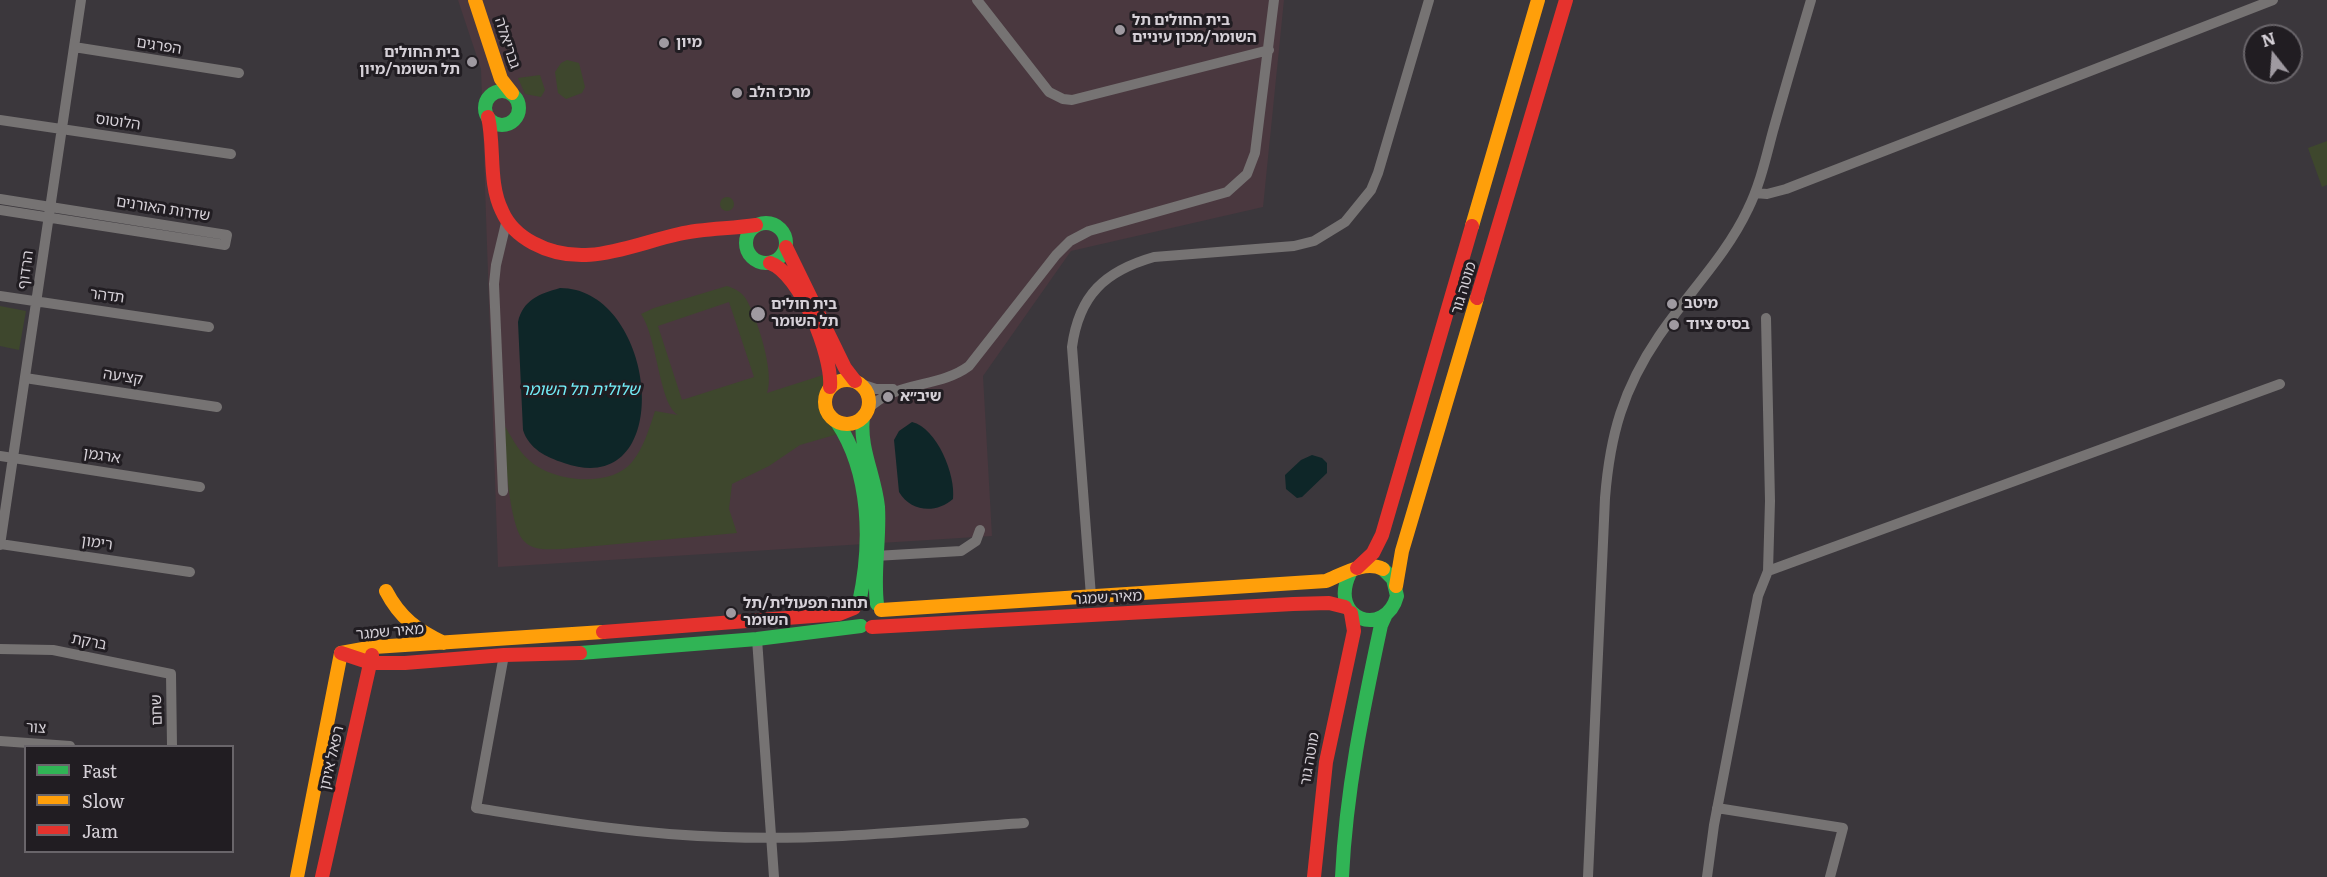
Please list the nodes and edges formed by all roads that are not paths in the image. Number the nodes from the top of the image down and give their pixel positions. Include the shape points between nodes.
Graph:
1 (81, 0) edge
2 (466, 0) edge
3 (475, 0) edge
4 (977, 0) edge
5 (1274, 0) edge
6 (1429, 0) edge
7 (1538, 0) edge
8 (1566, 0) edge
9 (1811, 0) edge
10 (2273, 0) edge
11 (74, 47) junction
12 (1269, 50) junction
13 (239, 73) dead end
14 (512, 93) junction
15 (490, 96) junction
16 (488, 117) junction
17 (516, 118) junction
18 (0, 120) edge
19 (62, 129) junction
20 (231, 154) dead end
21 (493, 169) junction
22 (1755, 193) junction
23 (0, 199) edge
24 (50, 206) junction
25 (0, 210) edge
26 (49, 217) junction
27 (507, 219) junction
28 (756, 225) junction
29 (718, 230) junction
30 (786, 247) junction
31 (746, 248) junction
32 (770, 263) junction
33 (0, 296) edge
34 (36, 301) junction
35 (1766, 318) dead end
36 (209, 327) dead end
37 (25, 378) junction
38 (856, 382) junction
39 (2280, 384) dead end
40 (830, 387) junction
41 (900, 389) junction
42 (217, 407) dead end
43 (865, 413) junction
44 (837, 422) junction
45 (0, 456) edge
46 (13, 458) junction
47 (200, 487) dead end
48 (503, 491) dead end
49 (980, 530) dead end
50 (0, 544) edge
51 (875, 556) junction
52 (1353, 571) junction
53 (1768, 571) junction
54 (190, 572) dead end
55 (1396, 586) junction
56 (386, 591) dead end
57 (1091, 596) junction
58 (857, 605) junction
59 (879, 607) junction
60 (1348, 610) junction
61 (1386, 614) junction
62 (866, 627) junction
63 (600, 631) junction
64 (757, 639) junction
65 (447, 644) junction
66 (374, 647) junction
67 (0, 649) edge
68 (602, 652) junction
69 (341, 653) junction
70 (504, 655) junction
71 (371, 663) junction
72 (171, 674) joint
73 (0, 741) edge
74 (47, 745) edge
75 (172, 745) edge
76 (1717, 808) junction
77 (1024, 823) dead end
78 (771, 838) junction
79 (297, 877) edge
80 (322, 877) edge
81 (774, 877) edge
82 (1314, 877) edge
83 (1342, 877) edge
84 (1588, 877) edge
85 (1707, 877) edge
86 (1830, 877) edge

1 - 11 street, הרדוף
2 - 15 street, גבריאלה via 487,64
3 - 14 street, גבריאלה via 501,79
4 - 12 street via 1049,92 1063,99 1072,100
5 - 12 street
6 - 57 street via 1378,173 1359,207 1345,222 1314,241 1294,246 1134,262 1100,284 1081,311 1072,347
7 - 52 street, מוטה גור via 1382,535 1373,553
8 - 55 street, מוטה גור via 1402,551
9 - 22 street
10 - 22 street via 1786,189 1767,195
11 - 13 street, הפרגים
11 - 19 street, הרדוף
12 - 41 street via 1255,153 1239,184 1214,197 1081,234 1056,255 969,366 951,376
14 - 15 street via 500,90
14 - 17 street via 520,107
15 - 16 street via 485,106
16 - 17 street via 502,125
16 - 21 street
17 - 21 street via 500,140
18 - 19 street, הלוטוס
19 - 20 street, הלוטוס
19 - 24 street, הרדוף
21 - 27 street via 496,192
22 - 84 street via 1723,251 1659,336 1634,377 1615,425 1605,498
23 - 24 street, שדרות האורנים
24 - 26 street, הרדוף
24 - 26 street, שדרות האורנים via 227,235 225,245
25 - 26 street, שדרות האורנים
26 - 34 street, הרדוף
27 - 29 street via 521,235 542,249 579,257 607,254 690,232
27 - 48 street via 494,284
28 - 29 street
28 - 30 street via 768,223 778,227 785,236
28 - 31 street via 747,235
29 - 31 street via 737,238
30 - 32 street
30 - 38 street via 845,368
31 - 32 street via 754,259
32 - 40 street via 783,269 796,287 828,360
33 - 34 street, תדהר
34 - 36 street, תדהר
34 - 37 street, הרדוף
35 - 53 street
37 - 42 street, קציעה
37 - 46 street, הרדוף
38 - 40 street via 841,380
38 - 41 street
38 - 43 street via 868,398
39 - 53 street
40 - 44 street via 825,407
41 - 43 street via 882,396
43 - 44 street via 852,423
43 - 51 street via 862,436 879,519
44 - 58 street via 847,438 866,502 864,580
45 - 46 street, ארגמן
46 - 47 street, ארגמן
46 - 50 street, הרדוף
49 - 51 street via 976,541 961,551
50 - 54 street, רימון
51 - 59 street via 874,585
52 - 55 street via 1366,565 1384,570
52 - 57 street, מאיר שמגר via 1326,581
52 - 60 street via 1342,590
53 - 76 street via 1758,596
55 - 61 street via 1395,603
56 - 65 street via 402,620
57 - 59 street, מאיר שמגר
58 - 59 street via 868,600
58 - 62 street via 855,620
58 - 63 street, מאיר שמגר via 839,614
59 - 62 street via 881,618
60 - 61 street via 1365,620
60 - 62 street, מאיר שמגר via 1329,603 1293,604
60 - 82 street, מוטה גור via 1354,631 1326,762
61 - 83 street via 1358,724 1347,798
62 - 64 street, מאיר שמגר
63 - 65 street, מאיר שמגר
63 - 68 street
64 - 68 street, מאיר שמגר
64 - 78 street
65 - 66 street, מאיר שמגר
66 - 69 street, מאיר שמגר
66 - 71 street, רפאל איתן
67 - 72 street, ברקת via 53,650
68 - 70 street, מאיר שמגר
69 - 71 street, מאיר שמגר
69 - 79 street, רפאל איתן
70 - 71 street, מאיר שמגר
70 - 78 street via 476,808 628,831
71 - 80 street, רפאל איתן
72 - 75 street, שחם
73 - 74 street, צור
76 - 85 street
76 - 86 street via 1843,828
77 - 78 street
78 - 81 street

